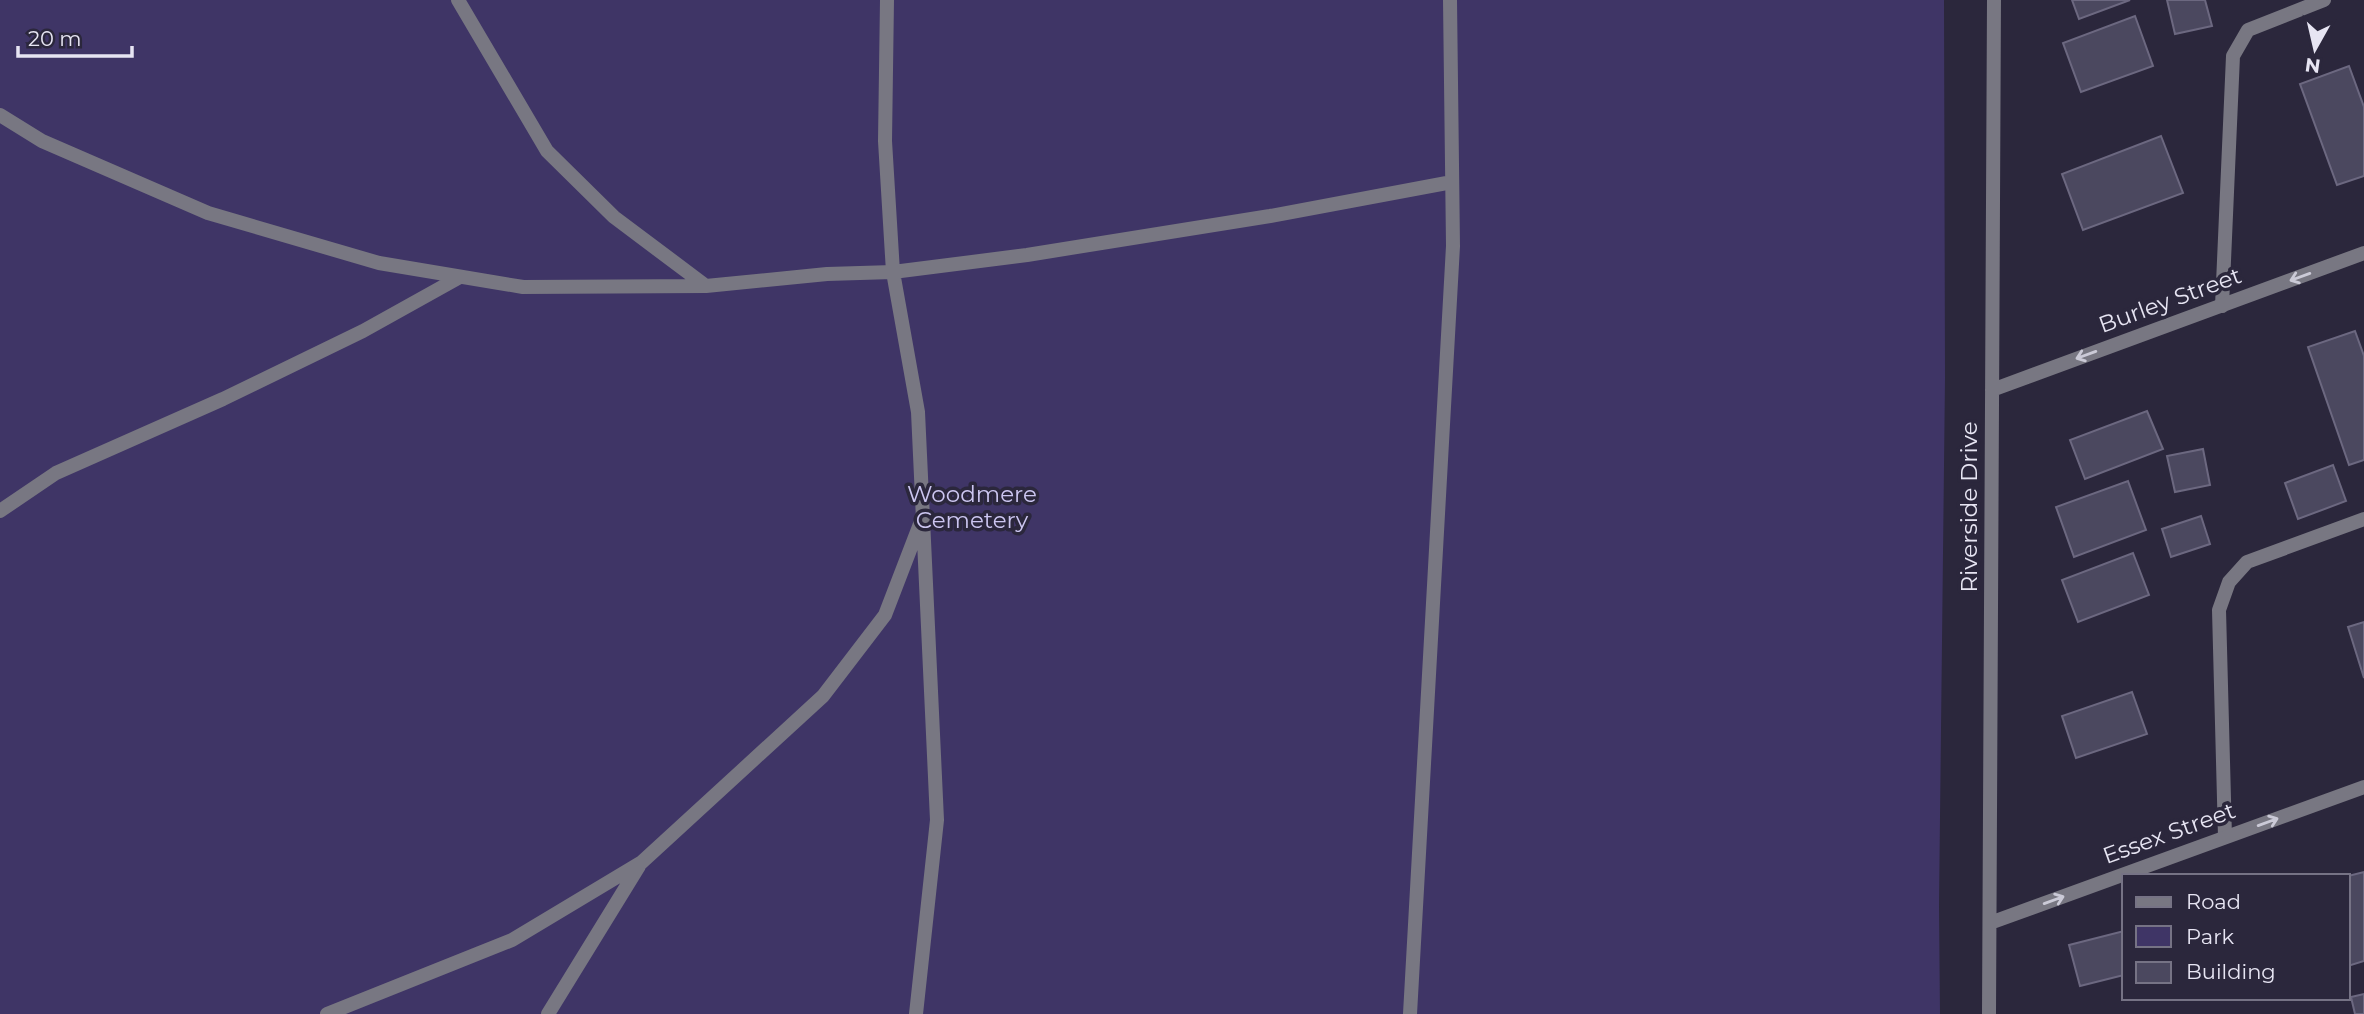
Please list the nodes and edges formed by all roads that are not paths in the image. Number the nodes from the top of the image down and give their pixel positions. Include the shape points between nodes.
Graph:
1 (458, 0) edge
2 (887, 0) edge
3 (1450, 0) edge
4 (1994, 0) edge
5 (2324, 0) edge
6 (0, 116) edge
7 (1452, 182) junction
8 (2364, 253) edge
9 (893, 272) junction
10 (460, 277) junction
11 (706, 286) junction
12 (2222, 306) junction
13 (1992, 390) junction
14 (0, 511) edge
15 (923, 516) junction
16 (2364, 519) edge
17 (2364, 787) edge
18 (2225, 837) junction
19 (642, 862) junction
20 (2124, 874) edge
21 (2122, 875) edge
22 (1990, 923) junction
23 (327, 1014) edge
24 (548, 1014) edge
25 (916, 1014) edge
26 (1410, 1014) edge
27 (1989, 1014) edge

1 - 11 street via 547,151 614,217
2 - 9 street via 885,141
3 - 7 street
4 - 13 street, Riverside Drive
5 - 12 street via 2248,30 2233,56
6 - 10 street via 42,141 208,213 379,263
7 - 9 street via 1270,216
7 - 26 street via 1452,260
8 -> 12 street, Burley Street
9 - 11 street
9 - 15 street via 918,412
10 - 11 street via 523,287
10 - 14 street via 363,331 223,399 56,473
12 -> 13 street, Burley Street
13 - 22 street, Riverside Drive
15 - 19 street via 885,615 823,696
15 - 25 street via 937,820
16 - 18 street via 2247,562 2229,582 2219,610
18 -> 17 street, Essex Street
20 -> 18 street, Essex Street
19 - 23 street via 512,940
19 - 24 street
22 -> 21 street, Essex Street
22 - 27 street, Riverside Drive

